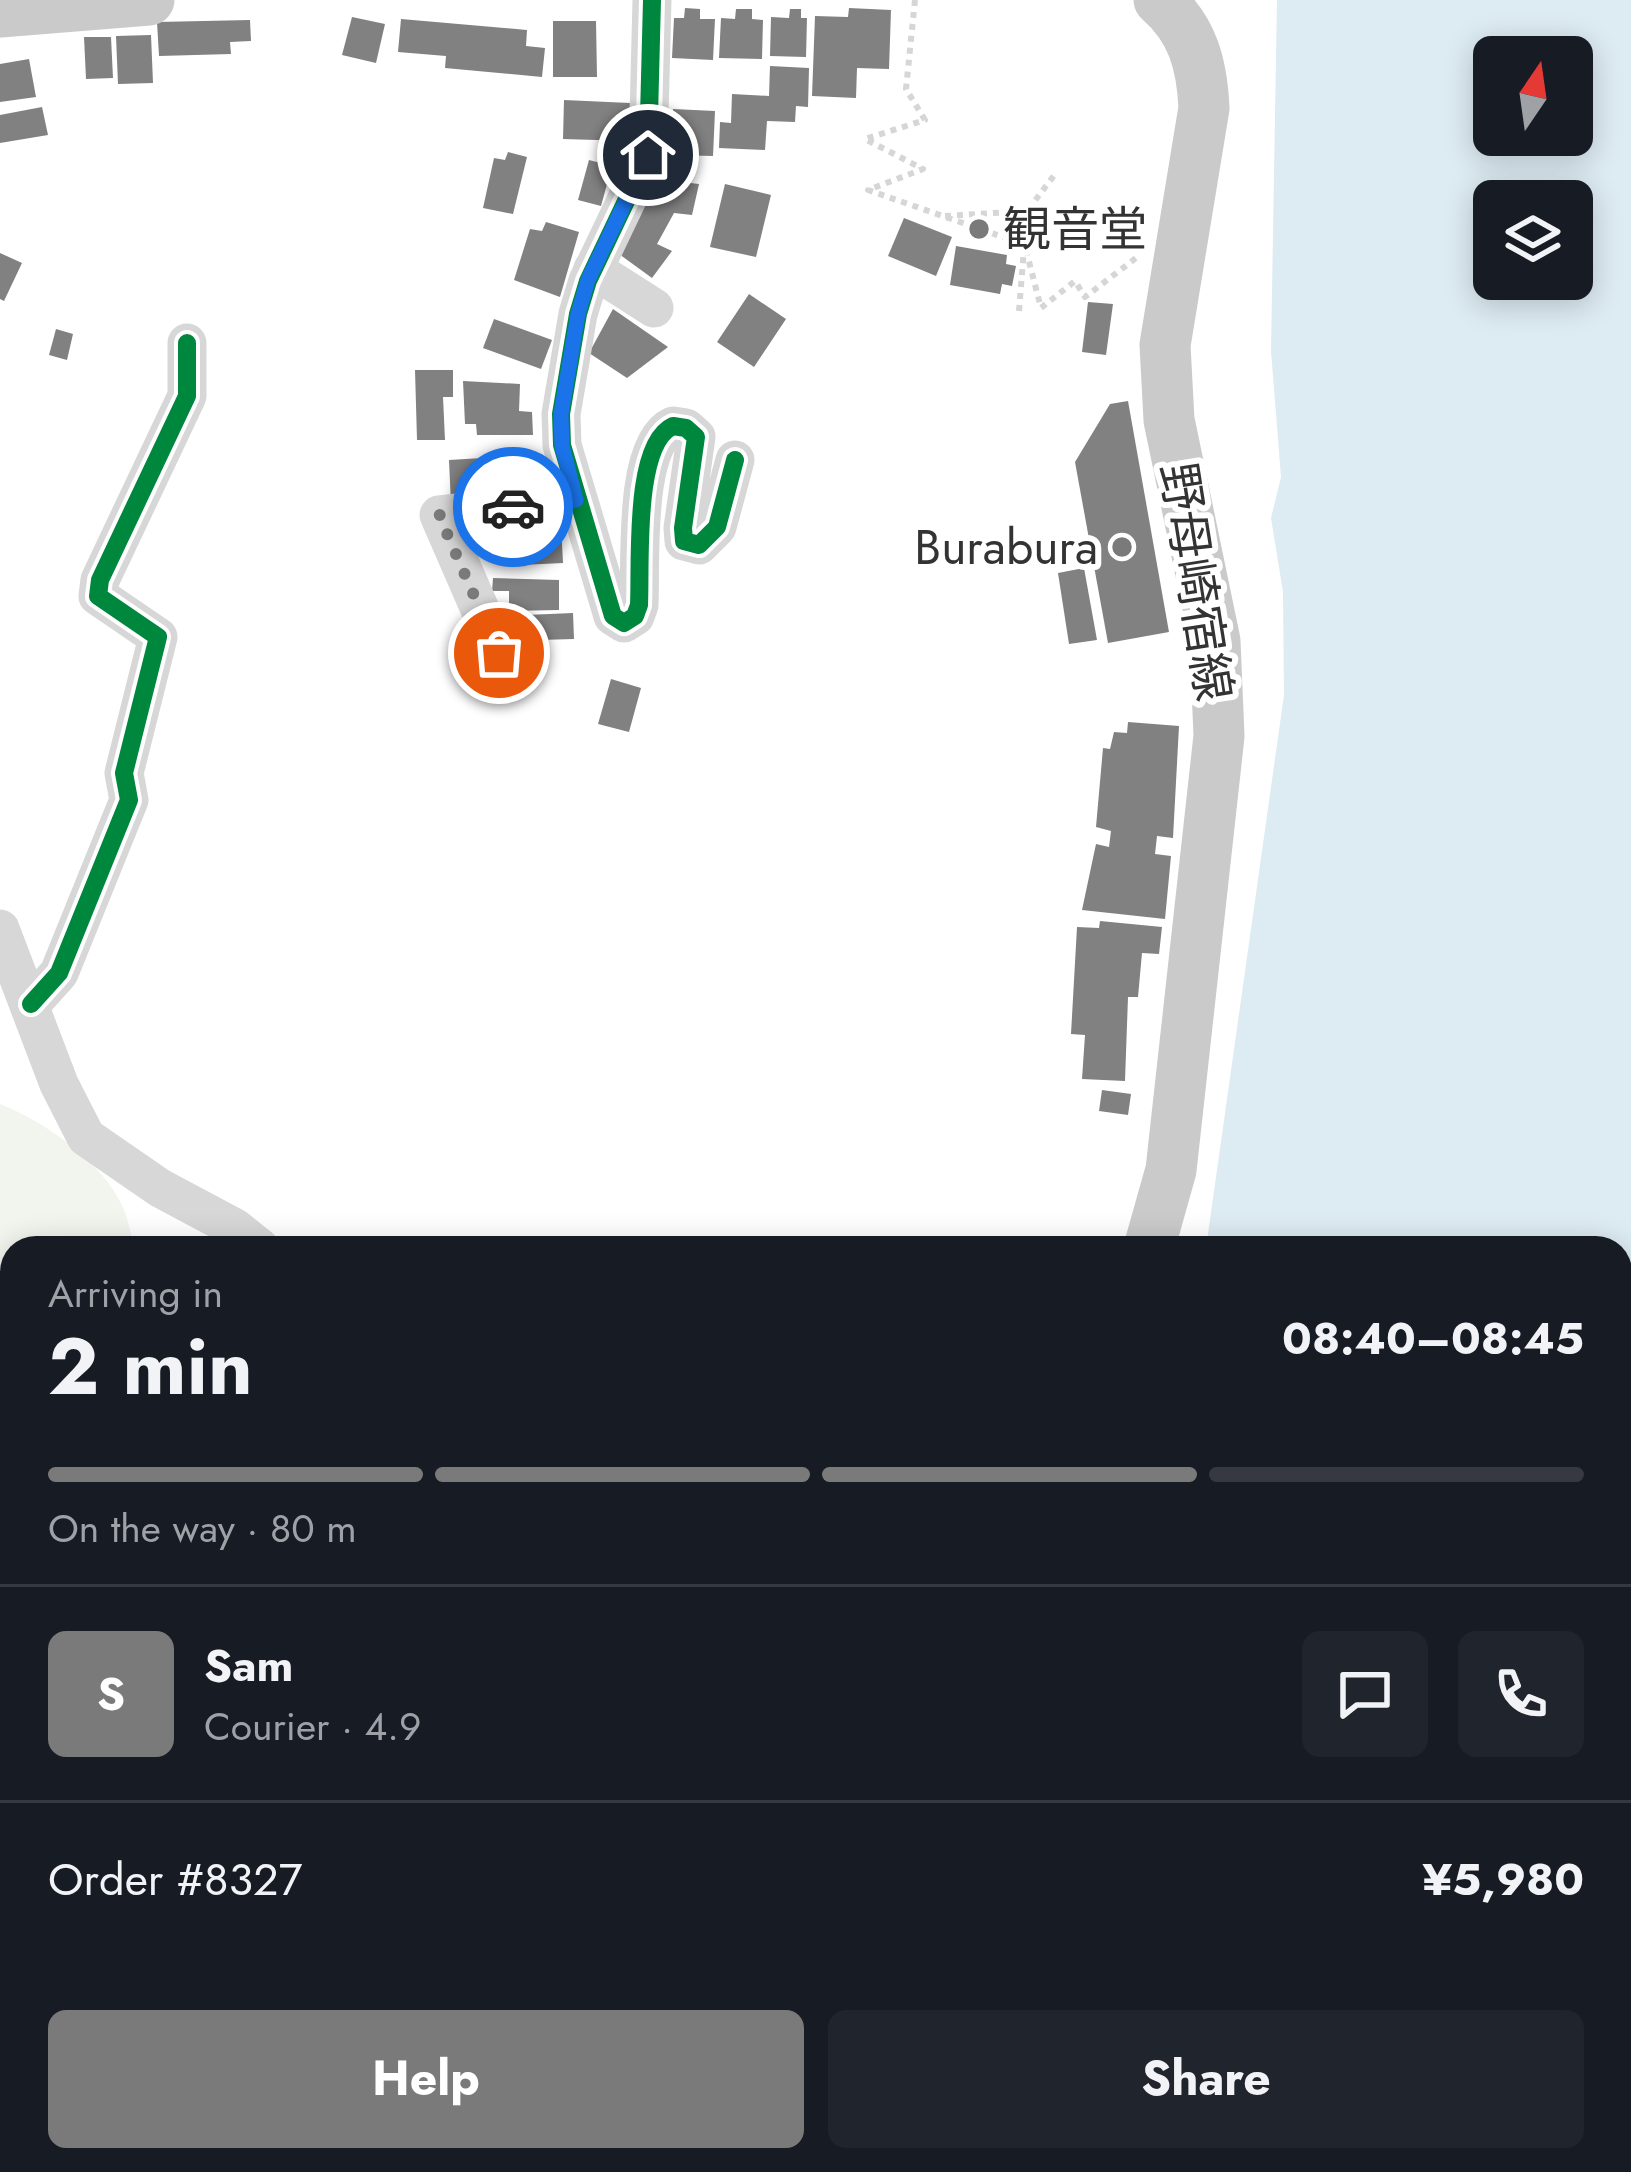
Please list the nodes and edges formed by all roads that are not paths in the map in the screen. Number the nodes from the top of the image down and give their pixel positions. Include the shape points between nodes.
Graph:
1 (149, 0) edge
2 (652, 0) edge
3 (1159, 0) edge
4 (0, 11) edge
5 (593, 269) junction
6 (654, 308) dead end
7 (187, 343) dead end
8 (736, 460) dead end
9 (576, 500) junction
10 (499, 653) dead end
11 (0, 929) edge
12 (31, 1004) junction
13 (245, 1236) edge
14 (1152, 1236) edge

1 - 4 main road
2 - 5 street via 648,155
3 - 14 main road, 野母崎宿線 via 1202,68 1204,108 1165,345 1168,401 1215,641 1219,736 1171,1170
5 - 6 street
5 - 9 street via 561,414
7 - 12 street via 188,396 100,580 98,596 158,637 124,773 129,800 59,974
8 - 9 street via 717,527 699,545 684,541 696,437 674,426 658,437 643,499 639,605 624,622 613,616
9 - 10 street via 439,515
11 - 12 street
12 - 13 street via 86,1137

